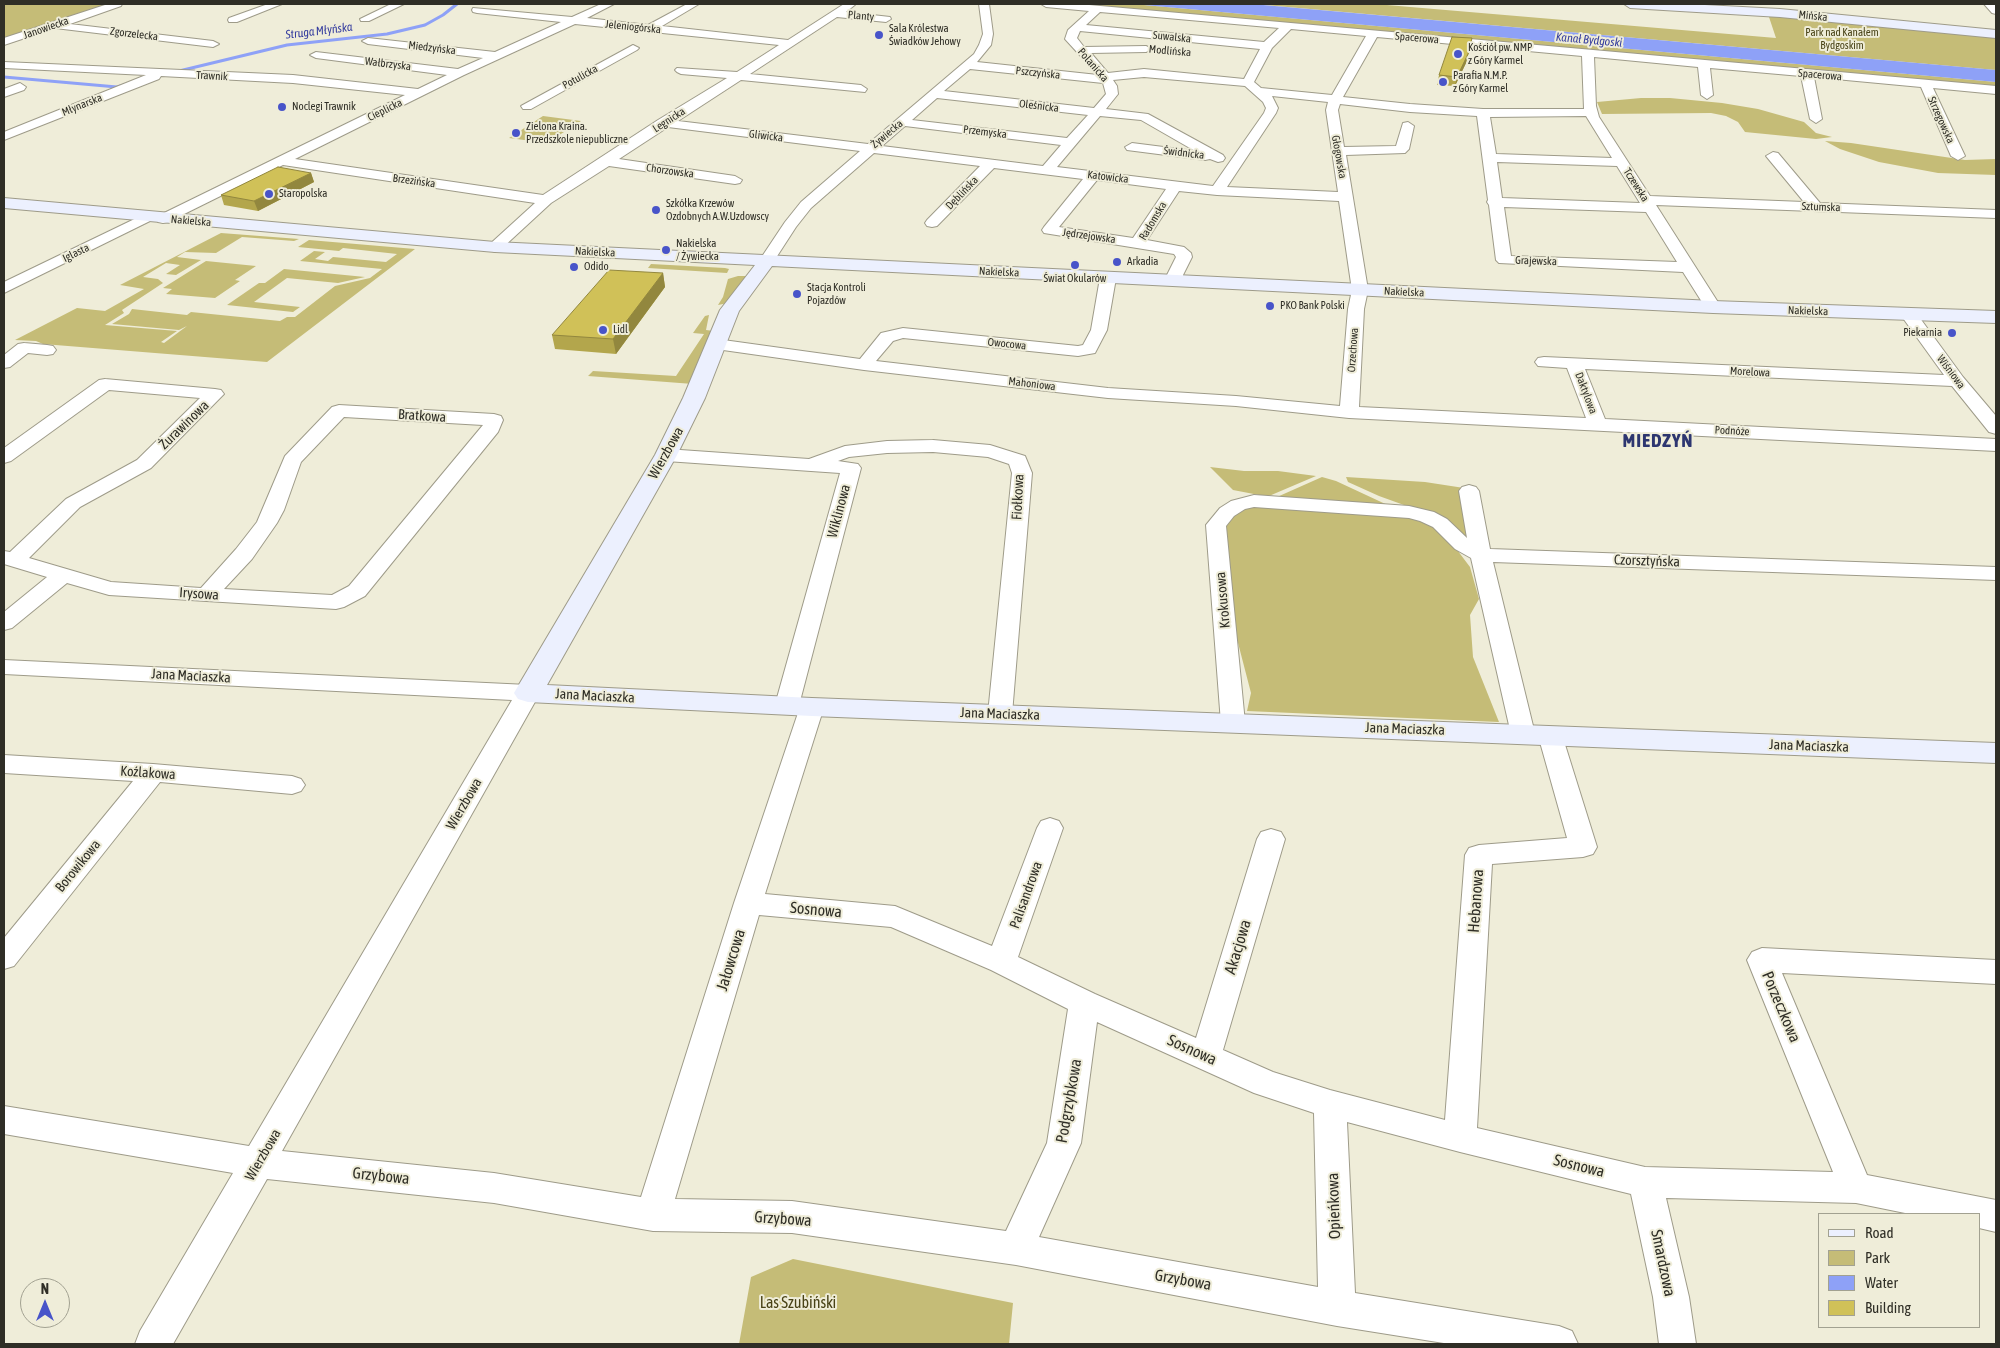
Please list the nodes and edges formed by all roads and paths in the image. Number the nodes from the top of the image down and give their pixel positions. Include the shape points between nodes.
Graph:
1 (117, 4) edge
2 (277, 4) edge
3 (399, 4) edge
4 (583, 4) edge
5 (694, 4) edge
6 (851, 4) edge
7 (984, 4) edge
8 (1046, 4) edge
9 (1630, 4) edge
10 (1989, 4) edge
11 (606, 5) edge
12 (1097, 9) junction
13 (477, 10) dead end
14 (1996, 11) edge
15 (835, 14) junction
16 (365, 19) dead end
17 (886, 19) dead end
18 (233, 20) dead end
19 (572, 20) junction
20 (55, 25) junction
21 (1288, 26) junction
22 (1077, 27) junction
23 (649, 29) junction
24 (1372, 34) junction
25 (1996, 34) edge
26 (368, 40) dead end
27 (4, 42) edge
28 (788, 43) junction
29 (213, 44) dead end
30 (1267, 46) junction
31 (633, 48) dead end
32 (1081, 50) junction
33 (1158, 50) dead end
34 (1588, 54) junction
35 (316, 55) dead end
36 (496, 56) junction
37 (4, 64) edge
38 (1704, 64) junction
39 (969, 65) junction
40 (681, 70) dead end
41 (460, 72) junction
42 (161, 74) junction
43 (1807, 74) junction
44 (738, 76) junction
45 (1104, 76) junction
46 (1248, 82) junction
47 (1925, 83) junction
48 (20, 87) dead end
49 (860, 89) dead end
50 (1996, 90) edge
51 (1260, 91) junction
52 (4, 93) edge
53 (420, 93) junction
54 (934, 94) junction
55 (1707, 95) dead end
56 (1335, 100) junction
57 (527, 106) dead end
58 (1591, 112) junction
59 (1095, 113) junction
60 (1483, 113) junction
61 (1816, 119) dead end
62 (900, 122) junction
63 (663, 123) junction
64 (1408, 126) dead end
65 (4, 136) edge
66 (1070, 142) junction
67 (1132, 147) dead end
68 (870, 148) junction
69 (1337, 151) junction
70 (1773, 156) dead end
71 (1958, 156) dead end
72 (1218, 158) junction
73 (1489, 158) junction
74 (1237, 160) junction
75 (281, 161) junction
76 (605, 161) junction
77 (1621, 162) junction
78 (991, 163) junction
79 (1048, 170) junction
80 (1093, 176) junction
81 (735, 180) dead end
82 (1174, 186) junction
83 (1217, 191) junction
84 (1346, 198) junction
85 (546, 200) junction
86 (1494, 202) junction
87 (4, 203) edge
88 (1648, 204) junction
89 (1816, 207) junction
90 (1996, 214) edge
91 (155, 218) junction
92 (932, 223) dead end
93 (1138, 242) junction
94 (495, 248) junction
95 (767, 260) junction
96 (1687, 267) junction
97 (1108, 278) junction
98 (1175, 281) junction
99 (4, 288) edge
100 (1360, 290) junction
101 (1713, 307) junction
102 (1908, 314) junction
103 (1996, 317) edge
104 (716, 344) junction
105 (47, 350) dead end
106 (1544, 362) dead end
107 (4, 363) edge
108 (1574, 363) junction
109 (864, 365) junction
110 (1957, 381) junction
111 (1348, 412) junction
112 (1597, 424) junction
113 (1996, 428) edge
114 (1996, 445) edge
115 (666, 455) junction
116 (4, 457) edge
117 (855, 459) junction
118 (1469, 491) dead end
119 (1254, 501) joint
120 (1481, 555) junction
121 (9, 559) edge
122 (1996, 574) edge
123 (63, 575) junction
124 (207, 595) junction
125 (336, 602) joint
126 (4, 623) edge
127 (4, 667) edge
128 (528, 694) junction
129 (799, 706) junction
130 (1000, 714) junction
131 (1233, 723) junction
132 (1536, 735) junction
133 (1996, 753) edge
134 (4, 764) edge
135 (153, 773) junction
136 (292, 785) dead end
137 (1050, 828) dead end
138 (1271, 838) dead end
139 (748, 903) junction
140 (4, 958) edge
141 (1001, 962) junction
142 (1996, 972) edge
143 (1084, 1003) junction
144 (1206, 1056) junction
145 (1330, 1104) junction
146 (4, 1120) edge
147 (1460, 1138) junction
148 (259, 1164) junction
149 (1645, 1182) junction
150 (1856, 1188) junction
151 (653, 1215) junction
152 (1996, 1216) edge
153 (1016, 1249) junction
154 (1337, 1308) junction
155 (154, 1344) edge
156 (1559, 1344) edge
157 (1677, 1344) edge

1 - 20 street, Janowiecka
2 - 18 street
3 - 16 street
4 - 11 street
5 - 23 street
6 - 15 street, Legnicka
7 - 39 street, Żywiecka via 988,34 983,48
8 - 12 street, Spacerowa
9 - 25 street, Mińska via 1780,13
10 - 14 street
11 - 19 street, Cieplicka
12 - 21 street, Spacerowa
12 - 22 street, Polanicka
13 - 19 street, Jeleniogórska
15 - 17 street, Planty
15 - 28 street, Legnicka
19 - 23 street, Jeleniogórska
19 - 36 street, Cieplicka
20 - 27 street, Janowiecka
20 - 29 street, Zgorzelecka
21 - 24 street, Spacerowa
21 - 30 street
22 - 30 street, Suwalska
22 - 32 street, Polanicka via 1071,39
23 - 28 street, Jeleniogórska
24 - 34 street, Spacerowa
24 - 56 street, Głogowska
26 - 36 street, Miedzyńska
28 - 44 street, Legnicka
30 - 46 street via 1255,59
31 - 57 street, Potulicka
32 - 33 street, Modlińska
32 - 45 street, Polanicka
34 - 38 street, Spacerowa
34 - 58 street, Tczewska
35 - 41 street, Wałbrzyska
36 - 41 street, Cieplicka
37 - 42 street, Trawnik
38 - 43 street, Spacerowa
38 - 55 street
39 - 45 street, Pszczyńska
39 - 54 street, Żywiecka
40 - 44 street
41 - 53 street, Cieplicka
42 - 53 street, Trawnik via 293,79
42 - 65 street, Młynarska
43 - 47 street, Spacerowa
43 - 61 street
44 - 49 street
44 - 63 street, Legnicka
45 - 46 street via 1144,73
45 - 59 street, Polanicka via 1112,94
46 - 51 street
47 - 50 street, Spacerowa
47 - 71 street, Strzegowska
48 - 52 street
51 - 56 street
51 - 74 street via 1272,108
53 - 75 street, Cieplicka
54 - 59 street, Oleśnicka
54 - 62 street, Żywiecka
56 - 60 street
56 - 69 street, Głogowska via 1332,113
58 - 60 street
58 - 77 street, Tczewska
59 - 66 street, Polanicka
59 - 72 street, Oleśnicka via 1144,117
60 - 73 street, Grajewska
62 - 66 street, Przemyska
62 - 68 street, Żywiecka
63 - 68 street, Gliwicka
63 - 76 street, Legnicka
64 - 69 street via 1400,150
66 - 79 street, Polanicka
67 - 72 street, Świdnicka
68 - 78 street, Katowicka
68 - 95 street, Żywiecka via 806,205
69 - 84 street, Głogowska
70 - 89 street
72 - 74 street, Świdnicka
73 - 77 street
73 - 86 street, Grajewska
74 - 83 street
75 - 85 street, Brzezińska
75 - 91 street, Cieplicka
76 - 81 street, Chorzowska
76 - 85 street, Legnicka
77 - 88 street, Tczewska
78 - 79 street, Katowicka
78 - 92 street, Dęblińska
79 - 80 street, Katowicka
80 - 82 street, Katowicka
80 - 93 street, Jędrzejowska via 1049,230
82 - 83 street, Katowicka
82 - 93 street, Radomska
83 - 84 street, Katowicka
84 - 100 street, Głogowska
85 - 94 street, Legnicka
86 - 88 street, Sztumska
86 - 96 street, Grajewska via 1504,260
87 - 91 street, Nakielska
88 - 89 street, Sztumska
88 - 96 street, Tczewska
89 - 90 street, Sztumska
91 - 94 street, Nakielska
91 - 99 street, Iglasta
93 - 98 street, Radomska via 1183,253
94 - 95 street, Nakielska
95 - 97 street, Nakielska
95 - 104 street, Wierzbowa via 730,310
96 - 101 street, Tczewska
97 - 98 street, Nakielska
97 - 109 street, Owocowa via 1099,330 1089,350 903,333 887,337
98 - 100 street, Nakielska
100 - 101 street, Nakielska
100 - 111 street, Orzechowa
101 - 102 street, Nakielska
102 - 103 street, Nakielska
102 - 110 street, Wiśniowa
104 - 109 street, Mahoniowa
104 - 115 street, Wierzbowa
105 - 107 street via 24,348
106 - 108 street, Morelowa
108 - 110 street, Morelowa
108 - 112 street, Daktylowa
109 - 111 street, Mahoniowa via 1108,393
110 - 113 street, Wiśniowa
111 - 112 street, Podnóże
112 - 114 street, Podnóże
115 - 117 street, Wiklinowa via 811,465
115 - 128 street, Wierzbowa
116 - 121 street, Żurawinowa via 105,384 215,394 144,464 73,503
117 - 129 street, Wiklinowa
117 - 130 street, Fiołkowa via 888,447 934,446 990,451 1018,460 1022,473
118 - 120 street
119 - 120 street via 1427,516 1440,523 1462,545
119 - 131 street, Krokusowa via 1238,505 1216,525
120 - 122 street, Czorsztyńska
120 - 132 street
121 - 123 street, Irysowa
123 - 124 street, Irysowa via 109,588
123 - 126 street
124 - 125 street, Irysowa
124 - 125 street, Bratkowa via 267,523 292,460 338,411 494,420 491,428 358,590
127 - 128 street, Jana Maciaszka
128 - 129 street, Jana Maciaszka
128 - 148 street, Wierzbowa
129 - 130 street, Jana Maciaszka
129 - 139 street, Jałowcowa
130 - 131 street, Jana Maciaszka
131 - 132 street, Jana Maciaszka
132 - 133 street, Jana Maciaszka
132 - 147 street, Hebanowa via 1583,847 1479,855
134 - 135 street, Koźlakowa
135 - 136 street, Koźlakowa
135 - 140 street, Borowikowa
137 - 141 street, Palisandrowa
138 - 144 street, Akacjowa
139 - 141 street, Sosnowa via 894,917
139 - 151 street, Jałowcowa
141 - 143 street, Sosnowa
142 - 150 street, Porzeczkowa via 1762,960
143 - 144 street, Sosnowa
143 - 153 street, Podgrzybkowa via 1064,1143
144 - 145 street, Sosnowa via 1265,1083
145 - 147 street, Sosnowa
145 - 154 street, Opieńkowa
146 - 148 street, Grzybowa
147 - 149 street, Sosnowa
148 - 151 street, Grzybowa via 494,1188
148 - 155 street, Wierzbowa
149 - 150 street
149 - 157 street, Smardzowa via 1671,1297
150 - 152 street
151 - 153 street, Grzybowa via 792,1217
153 - 154 street, Grzybowa
154 - 156 street, Grzybowa

